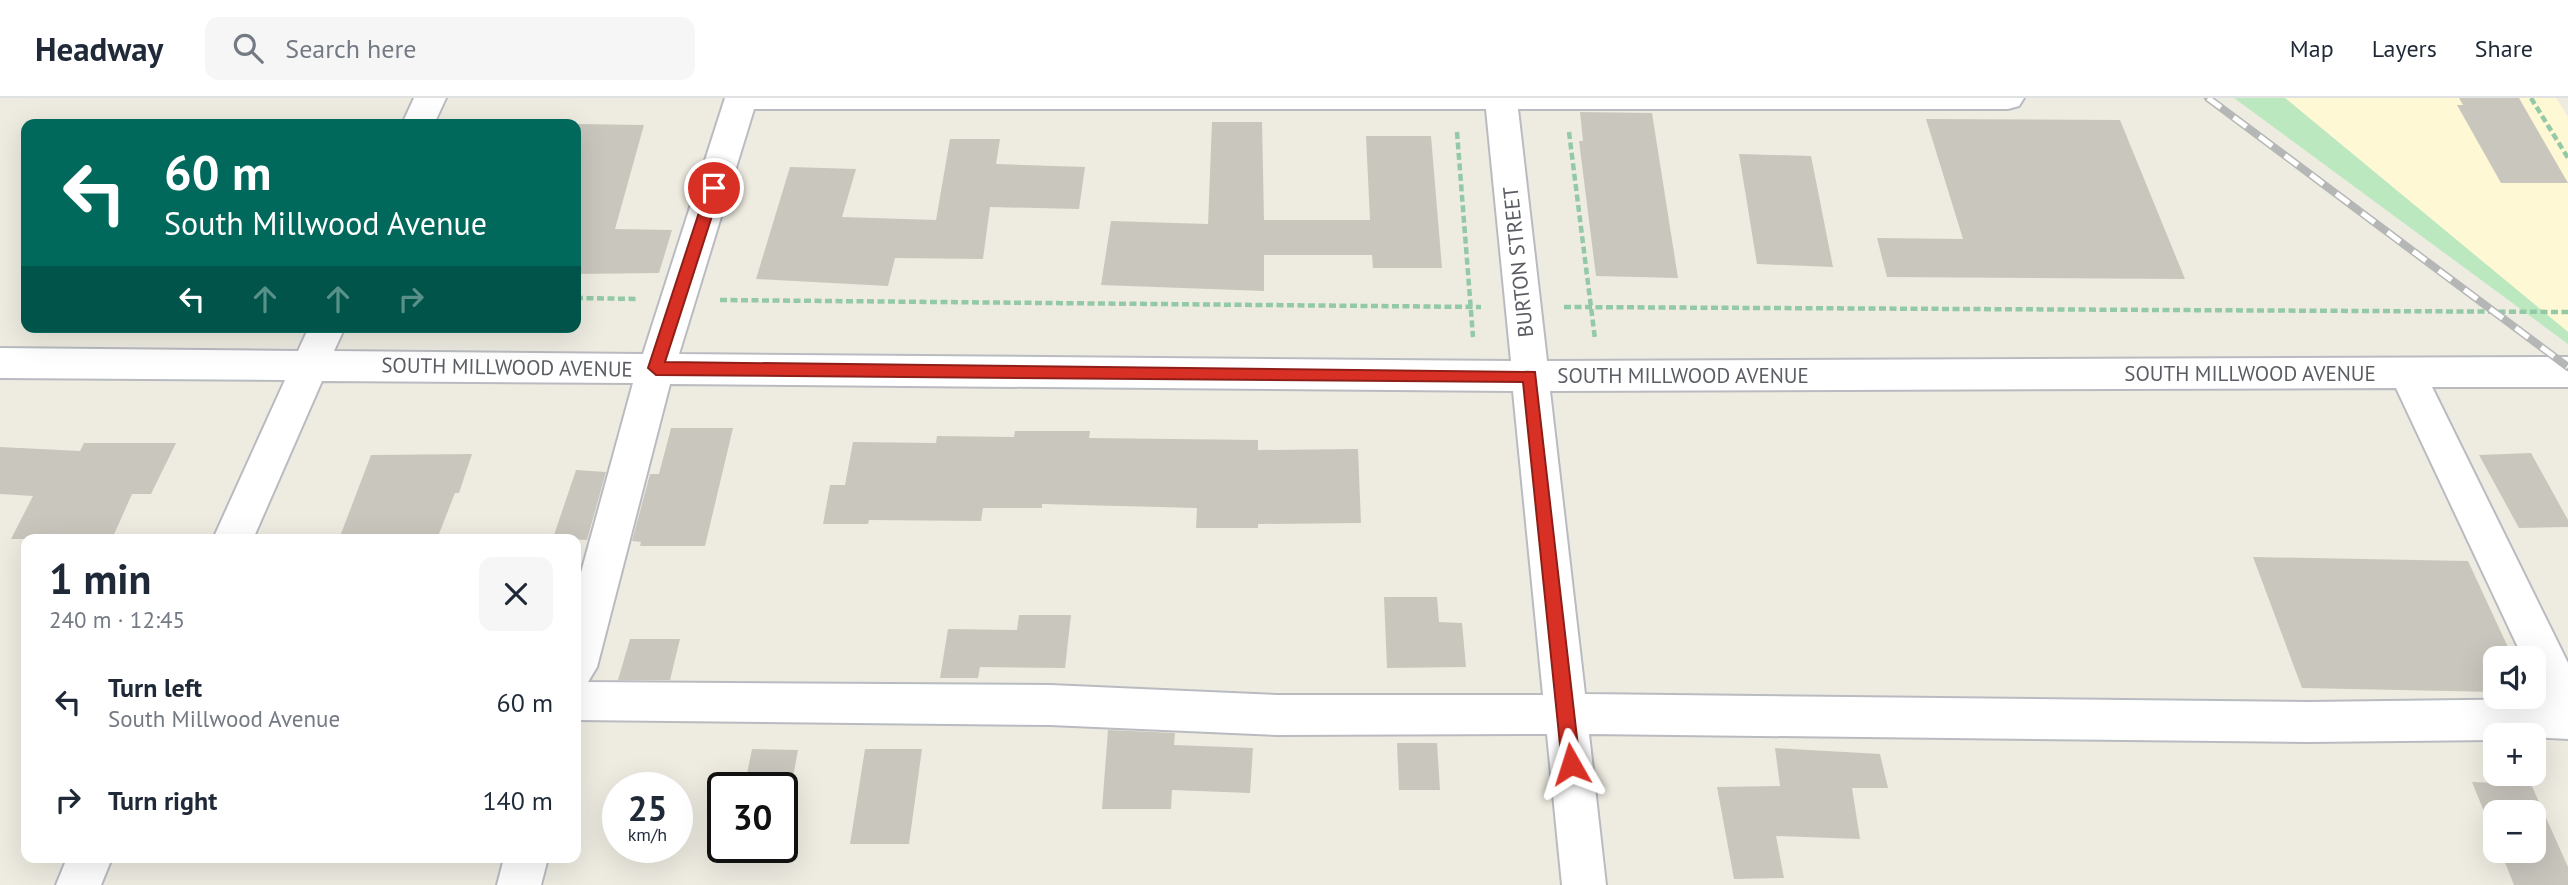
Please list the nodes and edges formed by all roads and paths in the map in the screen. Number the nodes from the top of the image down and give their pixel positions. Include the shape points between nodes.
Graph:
1 (430, 98) edge
2 (741, 98) edge
3 (2008, 98) edge
4 (2531, 98) edge
5 (1455, 99) edge
6 (1501, 99) edge
7 (1565, 99) edge
8 (420, 119) edge
9 (2568, 159) edge
10 (581, 298) edge
11 (679, 299) junction
12 (1470, 307) junction
13 (1522, 307) junction
14 (1591, 308) junction
15 (2568, 312) edge
16 (324, 333) edge
17 (0, 363) edge
18 (310, 365) junction
19 (656, 368) junction
20 (2568, 372) edge
21 (2407, 373) junction
22 (1476, 376) junction
23 (1530, 376) junction
24 (1600, 376) junction
25 (235, 534) edge
26 (581, 648) edge
27 (581, 701) edge
28 (2568, 708) edge
29 (1566, 716) junction
30 (2568, 719) edge
31 (88, 863) edge
32 (525, 863) edge
33 (78, 885) edge
34 (519, 885) edge
35 (1584, 885) edge

1 - 8 street
2 - 5 street
2 - 11 street
3 - 7 street
4 - 9 path
5 - 6 street
5 - 12 path
6 - 7 street
6 - 13 street, BURTON STREET
7 - 14 path
10 - 11 path
11 - 12 path
11 - 19 street
12 - 13 path
12 - 22 path
13 - 14 path
13 - 23 street, BURTON STREET
14 - 15 path
14 - 24 path
16 - 18 street
17 - 18 street, SOUTH MILLWOOD AVENUE
18 - 19 street, SOUTH MILLWOOD AVENUE
18 - 25 street
19 - 22 street, SOUTH MILLWOOD AVENUE
19 - 26 street
20 - 21 street, SOUTH MILLWOOD AVENUE
21 - 24 street, SOUTH MILLWOOD AVENUE
21 - 28 street
22 - 23 street, SOUTH MILLWOOD AVENUE
23 - 24 street, SOUTH MILLWOOD AVENUE
23 - 29 street, BURTON STREET
27 - 29 street
29 - 30 street via 2308,722
29 - 35 street, BURTON STREET
31 - 33 street
32 - 34 street

